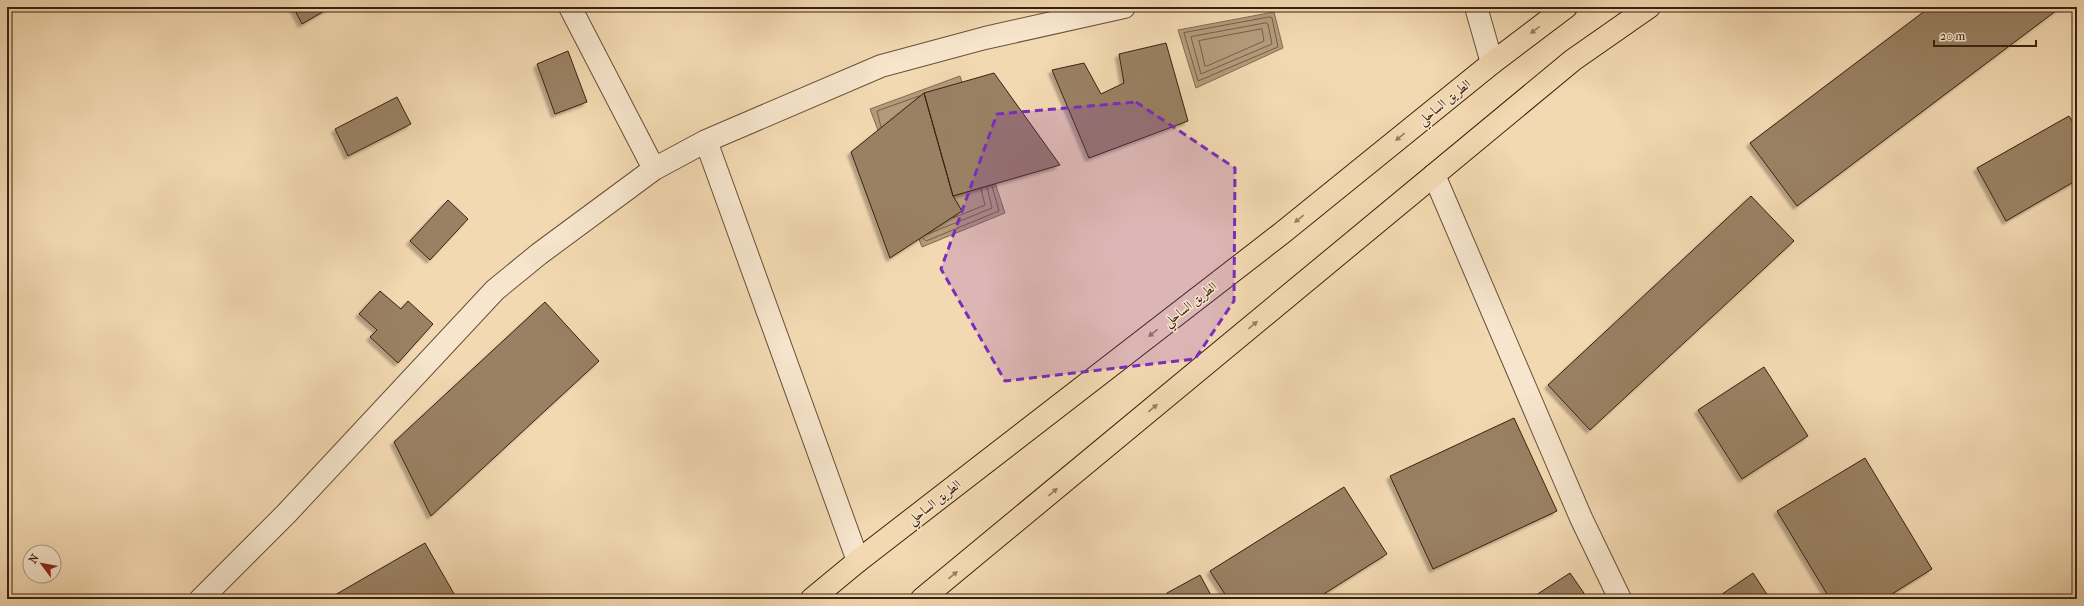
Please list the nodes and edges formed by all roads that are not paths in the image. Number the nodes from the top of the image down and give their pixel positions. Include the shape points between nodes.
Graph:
1 (570, 7) edge
2 (1124, 7) edge
3 (1476, 7) edge
4 (1566, 7) edge
5 (1649, 7) edge
6 (1492, 63) junction
7 (706, 141) junction
8 (654, 169) junction
9 (1434, 175) junction
10 (858, 561) junction
11 (201, 599) edge
12 (812, 599) edge
13 (922, 599) edge
14 (1620, 599) edge

1 - 8 street
2 - 7 street via 985,38 881,66
3 - 6 street
4 -> 6 highway, الطريق الساحلي
5 - 9 highway via 1573,60
6 -> 10 highway, الطريق الساحلي via 1276,238
7 - 8 street
7 - 10 street
8 - 11 street via 538,254 495,290 286,514
13 -> 9 highway
9 - 14 street via 1581,518
10 - 12 highway, الطريق الساحلي

